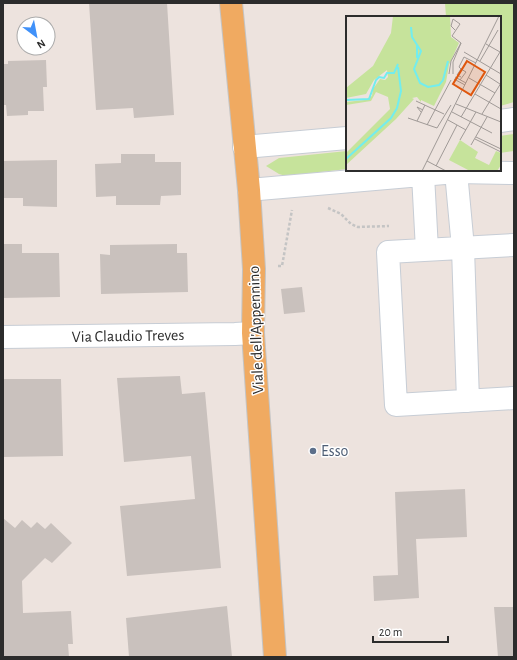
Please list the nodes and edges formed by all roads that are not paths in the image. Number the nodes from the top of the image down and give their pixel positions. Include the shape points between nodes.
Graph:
1 (231, 3) edge
2 (514, 119) edge
3 (501, 121) edge
4 (346, 138) edge
5 (244, 147) junction
6 (456, 172) junction
7 (514, 173) edge
8 (423, 175) junction
9 (249, 190) junction
10 (514, 245) edge
11 (463, 248) junction
12 (427, 250) junction
13 (253, 333) junction
14 (3, 337) edge
15 (514, 398) edge
16 (468, 401) junction
17 (275, 657) edge

1 - 5 main road, Viale dell'Appennino
2 - 3 street
4 - 5 street
5 - 9 main road, Viale dell'Appennino
6 - 7 street
6 - 8 street
6 - 11 street
8 - 9 street
8 - 12 street
9 - 13 main road, Viale dell'Appennino via 254,269
10 - 11 street
11 - 12 street
11 - 16 street
12 - 16 street via 388,252 396,405
13 - 14 street, Via Claudio Treves
13 - 17 main road, Viale dell'Appennino
15 - 16 street

